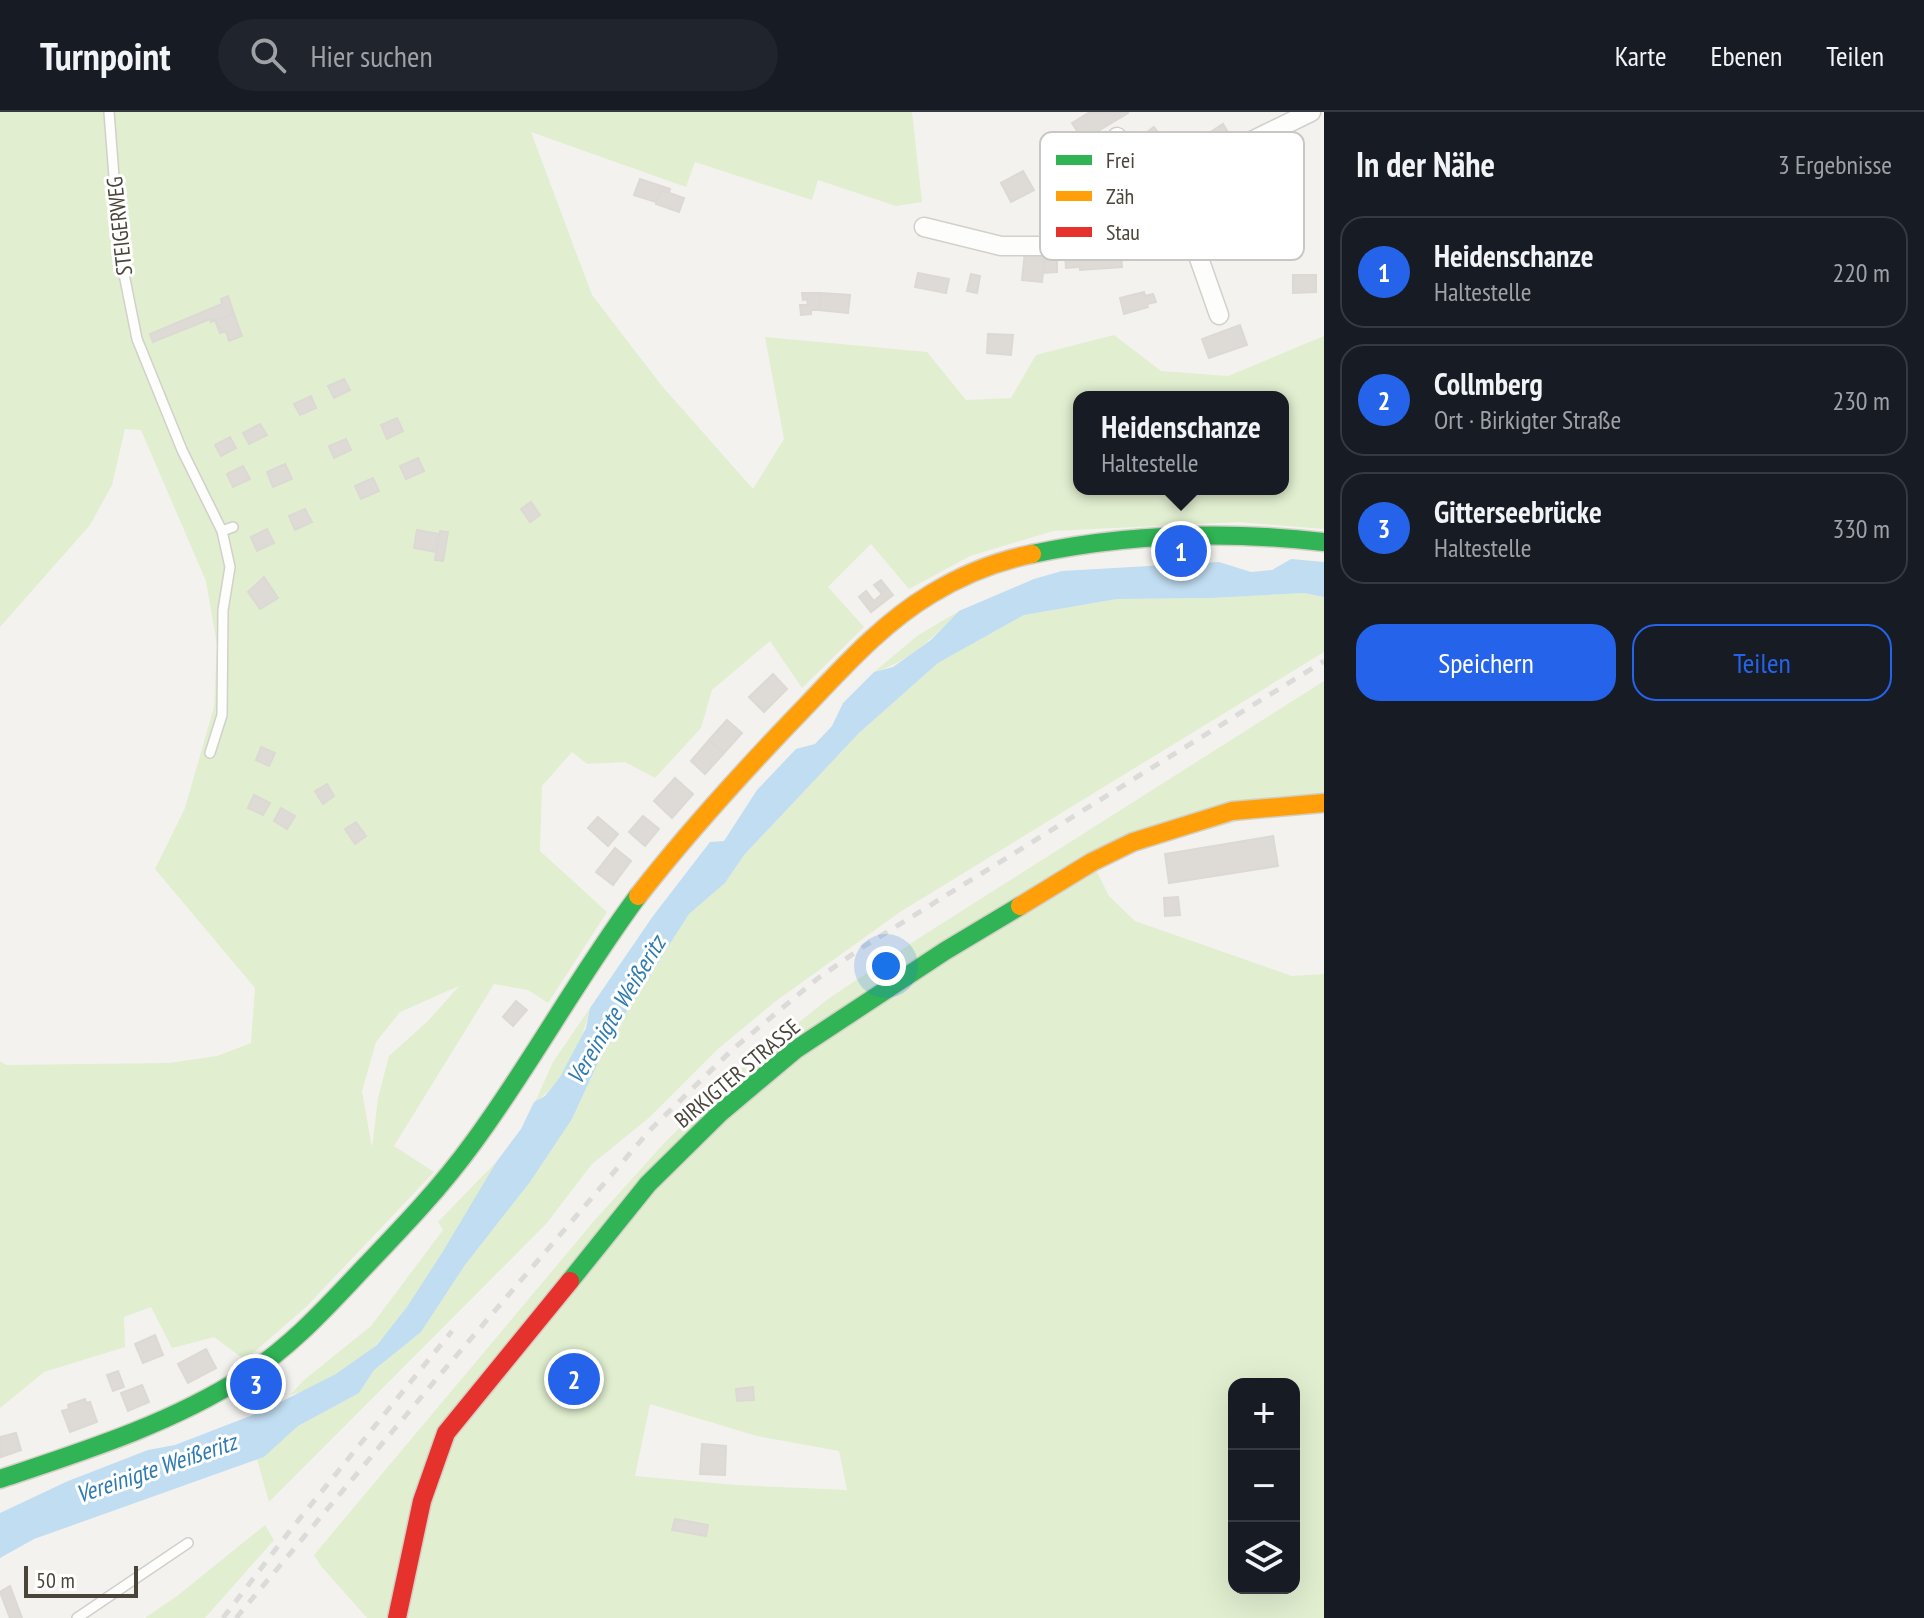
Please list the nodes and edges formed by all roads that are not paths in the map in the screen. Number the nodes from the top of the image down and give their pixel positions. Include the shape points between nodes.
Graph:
1 (109, 112) edge
2 (1311, 112) edge
3 (1270, 132) edge
4 (924, 227) dead end
5 (1040, 246) edge
6 (1200, 260) edge
7 (1219, 315) dead end
8 (233, 527) dead end
9 (222, 531) junction
10 (1324, 542) edge
11 (210, 753) dead end
12 (1324, 803) edge
13 (0, 1479) edge
14 (188, 1543) dead end
15 (77, 1618) edge
16 (397, 1618) edge

1 - 9 lane, STEIGERWEG via 120,254 137,339
2 - 3 street
4 - 5 street via 1001,246
6 - 7 street
8 - 9 lane
9 - 11 lane, STEIGERWEG via 230,567 223,610 222,715
10 - 13 main road via 1226,535 1062,546 982,569 898,616 691,829 616,927 454,1167 314,1320 251,1374 196,1407
12 - 16 main road, BIRKIGTER STRASSE via 1232,811 1133,842 1092,862 795,1050 720,1113 648,1184 446,1433 417,1515
14 - 15 lane

